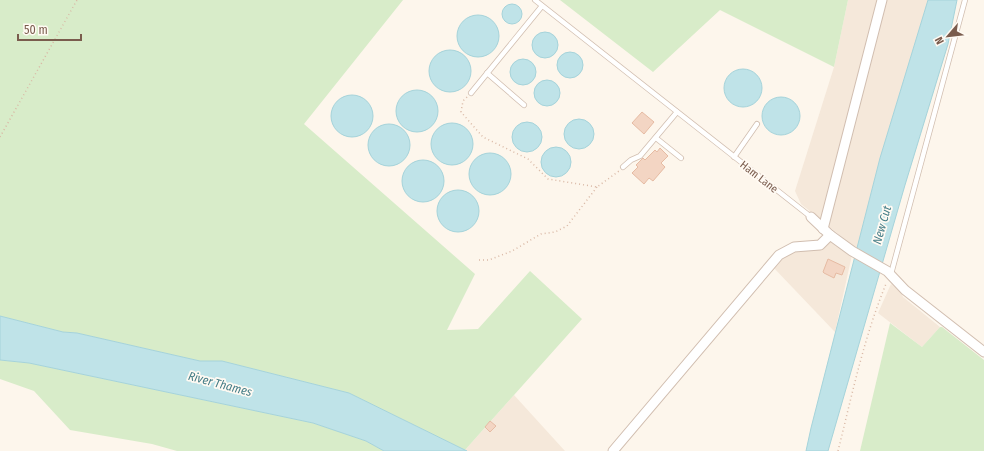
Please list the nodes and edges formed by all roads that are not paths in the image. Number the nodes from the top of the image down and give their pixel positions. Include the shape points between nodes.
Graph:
1 (534, 0) edge
2 (882, 0) edge
3 (965, 0) edge
4 (542, 6) junction
5 (487, 74) junction
6 (471, 92) road end
7 (524, 105) dead end
8 (677, 112) junction
9 (757, 124) dead end
10 (656, 138) junction
11 (734, 156) junction
12 (681, 158) dead end
13 (623, 167) road end
14 (811, 217) joint
15 (824, 229) junction
16 (830, 235) junction
17 (889, 272) junction
18 (984, 352) edge
19 (612, 451) edge

1 - 4 lane, Ham Lane
2 - 15 street
3 - 17 lane
4 - 5 lane
4 - 8 lane, Ham Lane
5 - 6 lane
5 - 7 lane
8 - 10 lane
8 - 11 lane, Ham Lane
9 - 11 lane
10 - 12 lane
10 - 13 lane via 640,156
11 - 14 lane, Ham Lane
14 - 15 street, Ham Lane
15 - 16 street, Ham Lane
16 - 17 street, Ham Lane
16 - 19 street via 820,245 794,247 779,255
17 - 18 street, Ham Lane via 905,290

